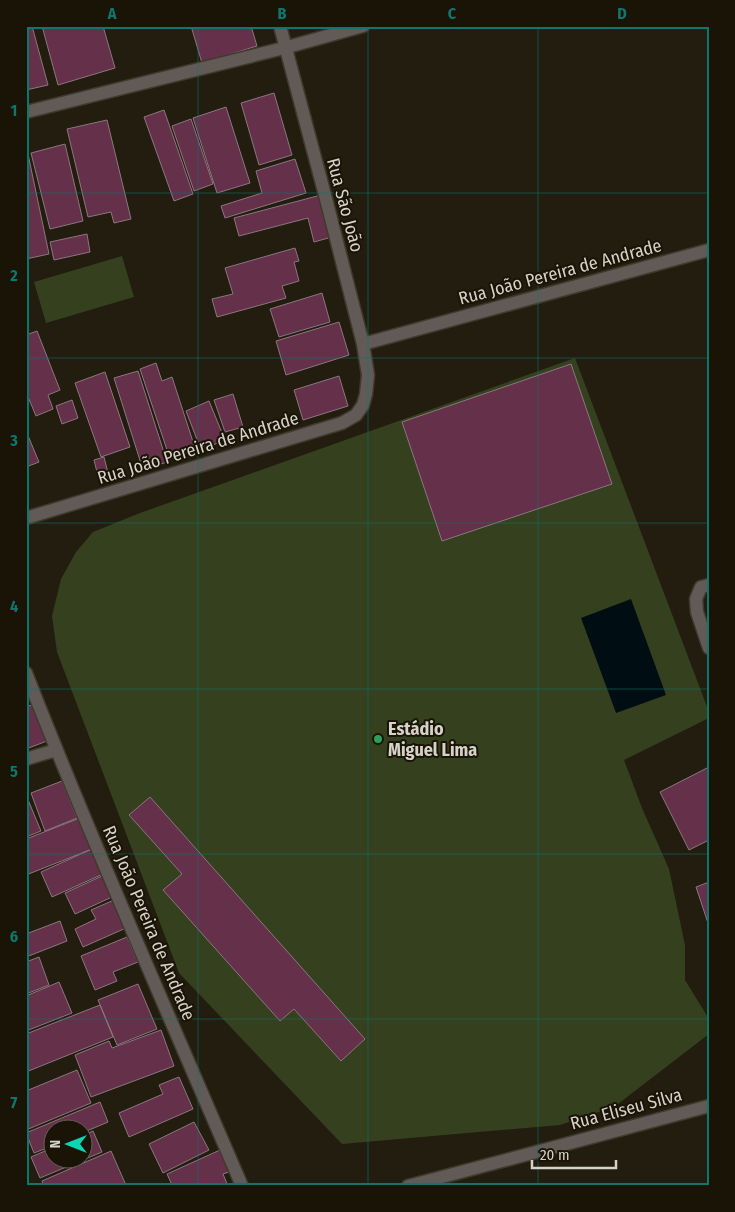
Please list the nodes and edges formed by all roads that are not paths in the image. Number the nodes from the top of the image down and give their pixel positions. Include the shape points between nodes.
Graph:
1 (280, 26) edge
2 (363, 26) edge
3 (284, 48) junction
4 (26, 112) edge
5 (709, 250) edge
6 (363, 344) junction
7 (366, 394) joint
8 (26, 518) edge
9 (709, 585) edge
10 (709, 648) edge
11 (26, 673) edge
12 (56, 750) junction
13 (26, 759) edge
14 (709, 1106) edge
15 (242, 1186) edge
16 (408, 1186) edge

1 - 3 street, Rua São João
2 - 3 street
3 - 4 street
3 - 6 street, Rua São João
5 - 6 street, Rua João Pereira de Andrade
6 - 7 street, Rua São João via 368,375
7 - 8 street, Rua João Pereira de Andrade via 356,415 342,423
9 - 10 street via 701,587 696,599
11 - 12 street, Rua João Pereira de Andrade
12 - 13 street
12 - 15 street, Rua João Pereira de Andrade
14 - 16 street, Rua Eliseu Silva

